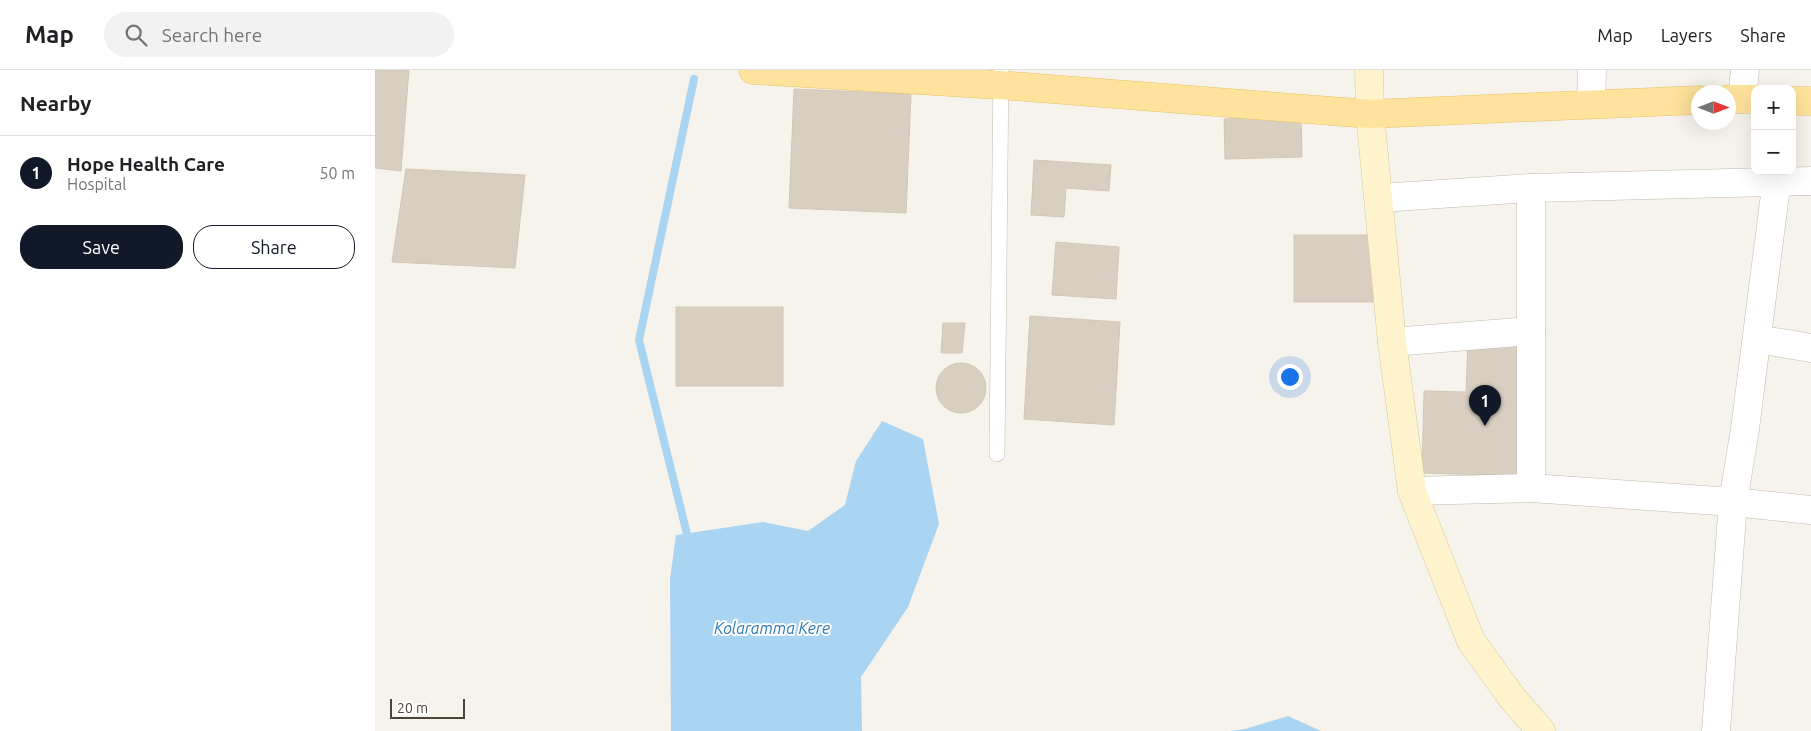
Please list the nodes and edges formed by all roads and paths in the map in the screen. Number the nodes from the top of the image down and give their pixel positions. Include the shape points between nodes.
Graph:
1 (753, 70) edge
2 (1369, 70) edge
3 (1592, 70) edge
4 (1745, 70) edge
5 (1000, 77) edge
6 (1742, 99) edge
7 (1691, 100) edge
8 (1796, 101) edge
9 (1811, 101) edge
10 (1591, 104) junction
11 (1370, 114) junction
12 (1777, 177) edge
13 (1811, 181) edge
14 (1531, 188) junction
15 (1380, 198) junction
16 (1531, 331) junction
17 (1757, 339) junction
18 (1393, 342) junction
19 (1811, 348) edge
20 (997, 454) dead end
21 (1531, 488) junction
22 (1412, 491) junction
23 (1733, 502) junction
24 (1811, 510) edge
25 (1541, 731) edge
26 (1717, 731) edge

1 - 5 main road
2 - 11 street
3 - 10 street
4 - 6 street
5 - 11 main road
5 - 20 lane
7 - 10 main road
8 - 9 main road
10 - 11 main road
11 - 15 street
12 - 13 street
12 - 14 street
12 - 17 street
14 - 15 street
14 - 16 street
15 - 18 street
16 - 18 street
16 - 21 street
17 - 19 street
17 - 23 street
18 - 22 street
21 - 22 street
21 - 23 street
22 - 25 street via 1471,641
23 - 24 street
23 - 26 street

